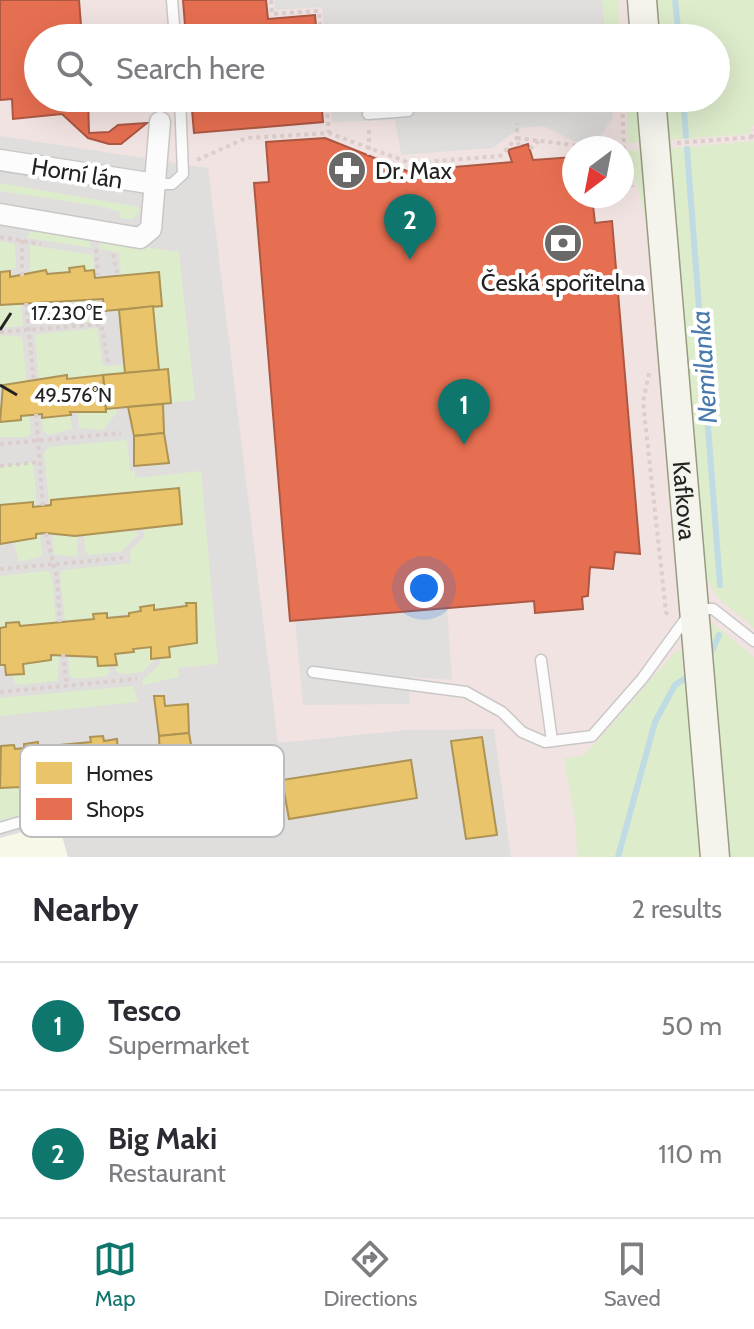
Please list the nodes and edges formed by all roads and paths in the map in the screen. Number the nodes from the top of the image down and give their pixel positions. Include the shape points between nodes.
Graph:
1 (172, 0) edge
2 (271, 0) edge
3 (642, 0) edge
4 (174, 24) edge
5 (320, 24) edge
6 (644, 24) edge
7 (181, 112) edge
8 (327, 112) edge
9 (395, 112) edge
10 (623, 112) edge
11 (652, 112) edge
12 (368, 114) joint
13 (160, 122) dead end
14 (517, 123) dead end
15 (754, 130) edge
16 (329, 133) junction
17 (624, 136) edge
18 (517, 138) junction
19 (541, 138) junction
20 (752, 138) edge
21 (562, 142) edge
22 (677, 143) dead end
23 (519, 146) dead end
24 (369, 148) junction
25 (530, 149) dead end
26 (369, 155) dead end
27 (0, 160) edge
28 (184, 162) junction
29 (155, 184) junction
30 (0, 214) edge
31 (0, 237) edge
32 (96, 252) dead end
33 (116, 255) dead end
34 (117, 273) dead end
35 (98, 275) dead end
36 (22, 276) dead end
37 (26, 303) dead end
38 (30, 331) junction
39 (0, 332) edge
40 (108, 362) dead end
41 (34, 382) dead end
42 (36, 414) dead end
43 (121, 433) dead end
44 (38, 440) junction
45 (0, 444) edge
46 (40, 462) junction
47 (0, 466) edge
48 (43, 506) dead end
49 (46, 533) dead end
50 (123, 558) dead end
51 (51, 564) junction
52 (0, 569) edge
53 (693, 609) junction
54 (60, 622) dead end
55 (754, 641) edge
56 (63, 654) dead end
57 (541, 660) dead end
58 (313, 672) dead end
59 (137, 679) dead end
60 (67, 685) junction
61 (0, 692) edge
62 (552, 741) junction
63 (20, 822) edge
64 (0, 828) edge
65 (715, 857) edge

1 - 4 lane
2 - 5 path via 272,14 319,11
3 - 6 street
7 - 28 lane
8 - 16 path
9 - 12 lane
10 - 17 path
11 - 53 street, Kafkova
12 - 24 path
13 - 29 street
14 - 18 path
15 - 20 path
16 - 24 path
16 - 28 path via 246,138
18 - 19 path
18 - 23 path
18 - 24 path via 500,156 410,163
19 - 21 path
19 - 25 path
20 - 22 path
24 - 26 path
27 - 29 street, Horní lán
28 - 29 lane via 176,182
29 - 30 street via 151,229 140,238
31 - 36 path via 22,241
32 - 35 path
33 - 34 path
37 - 38 path
38 - 39 path
38 - 40 path via 101,324
38 - 41 path
42 - 44 path
43 - 44 path
44 - 45 path
44 - 46 path
46 - 47 path
46 - 48 path
49 - 51 path
50 - 51 path
51 - 52 path
51 - 54 path
53 - 55 lane via 713,609
53 - 62 lane via 592,736
53 - 65 street, Kafkova
56 - 60 path
57 - 62 lane
58 - 62 lane via 466,692 502,712 522,732
59 - 60 path
60 - 61 path
63 - 64 lane

